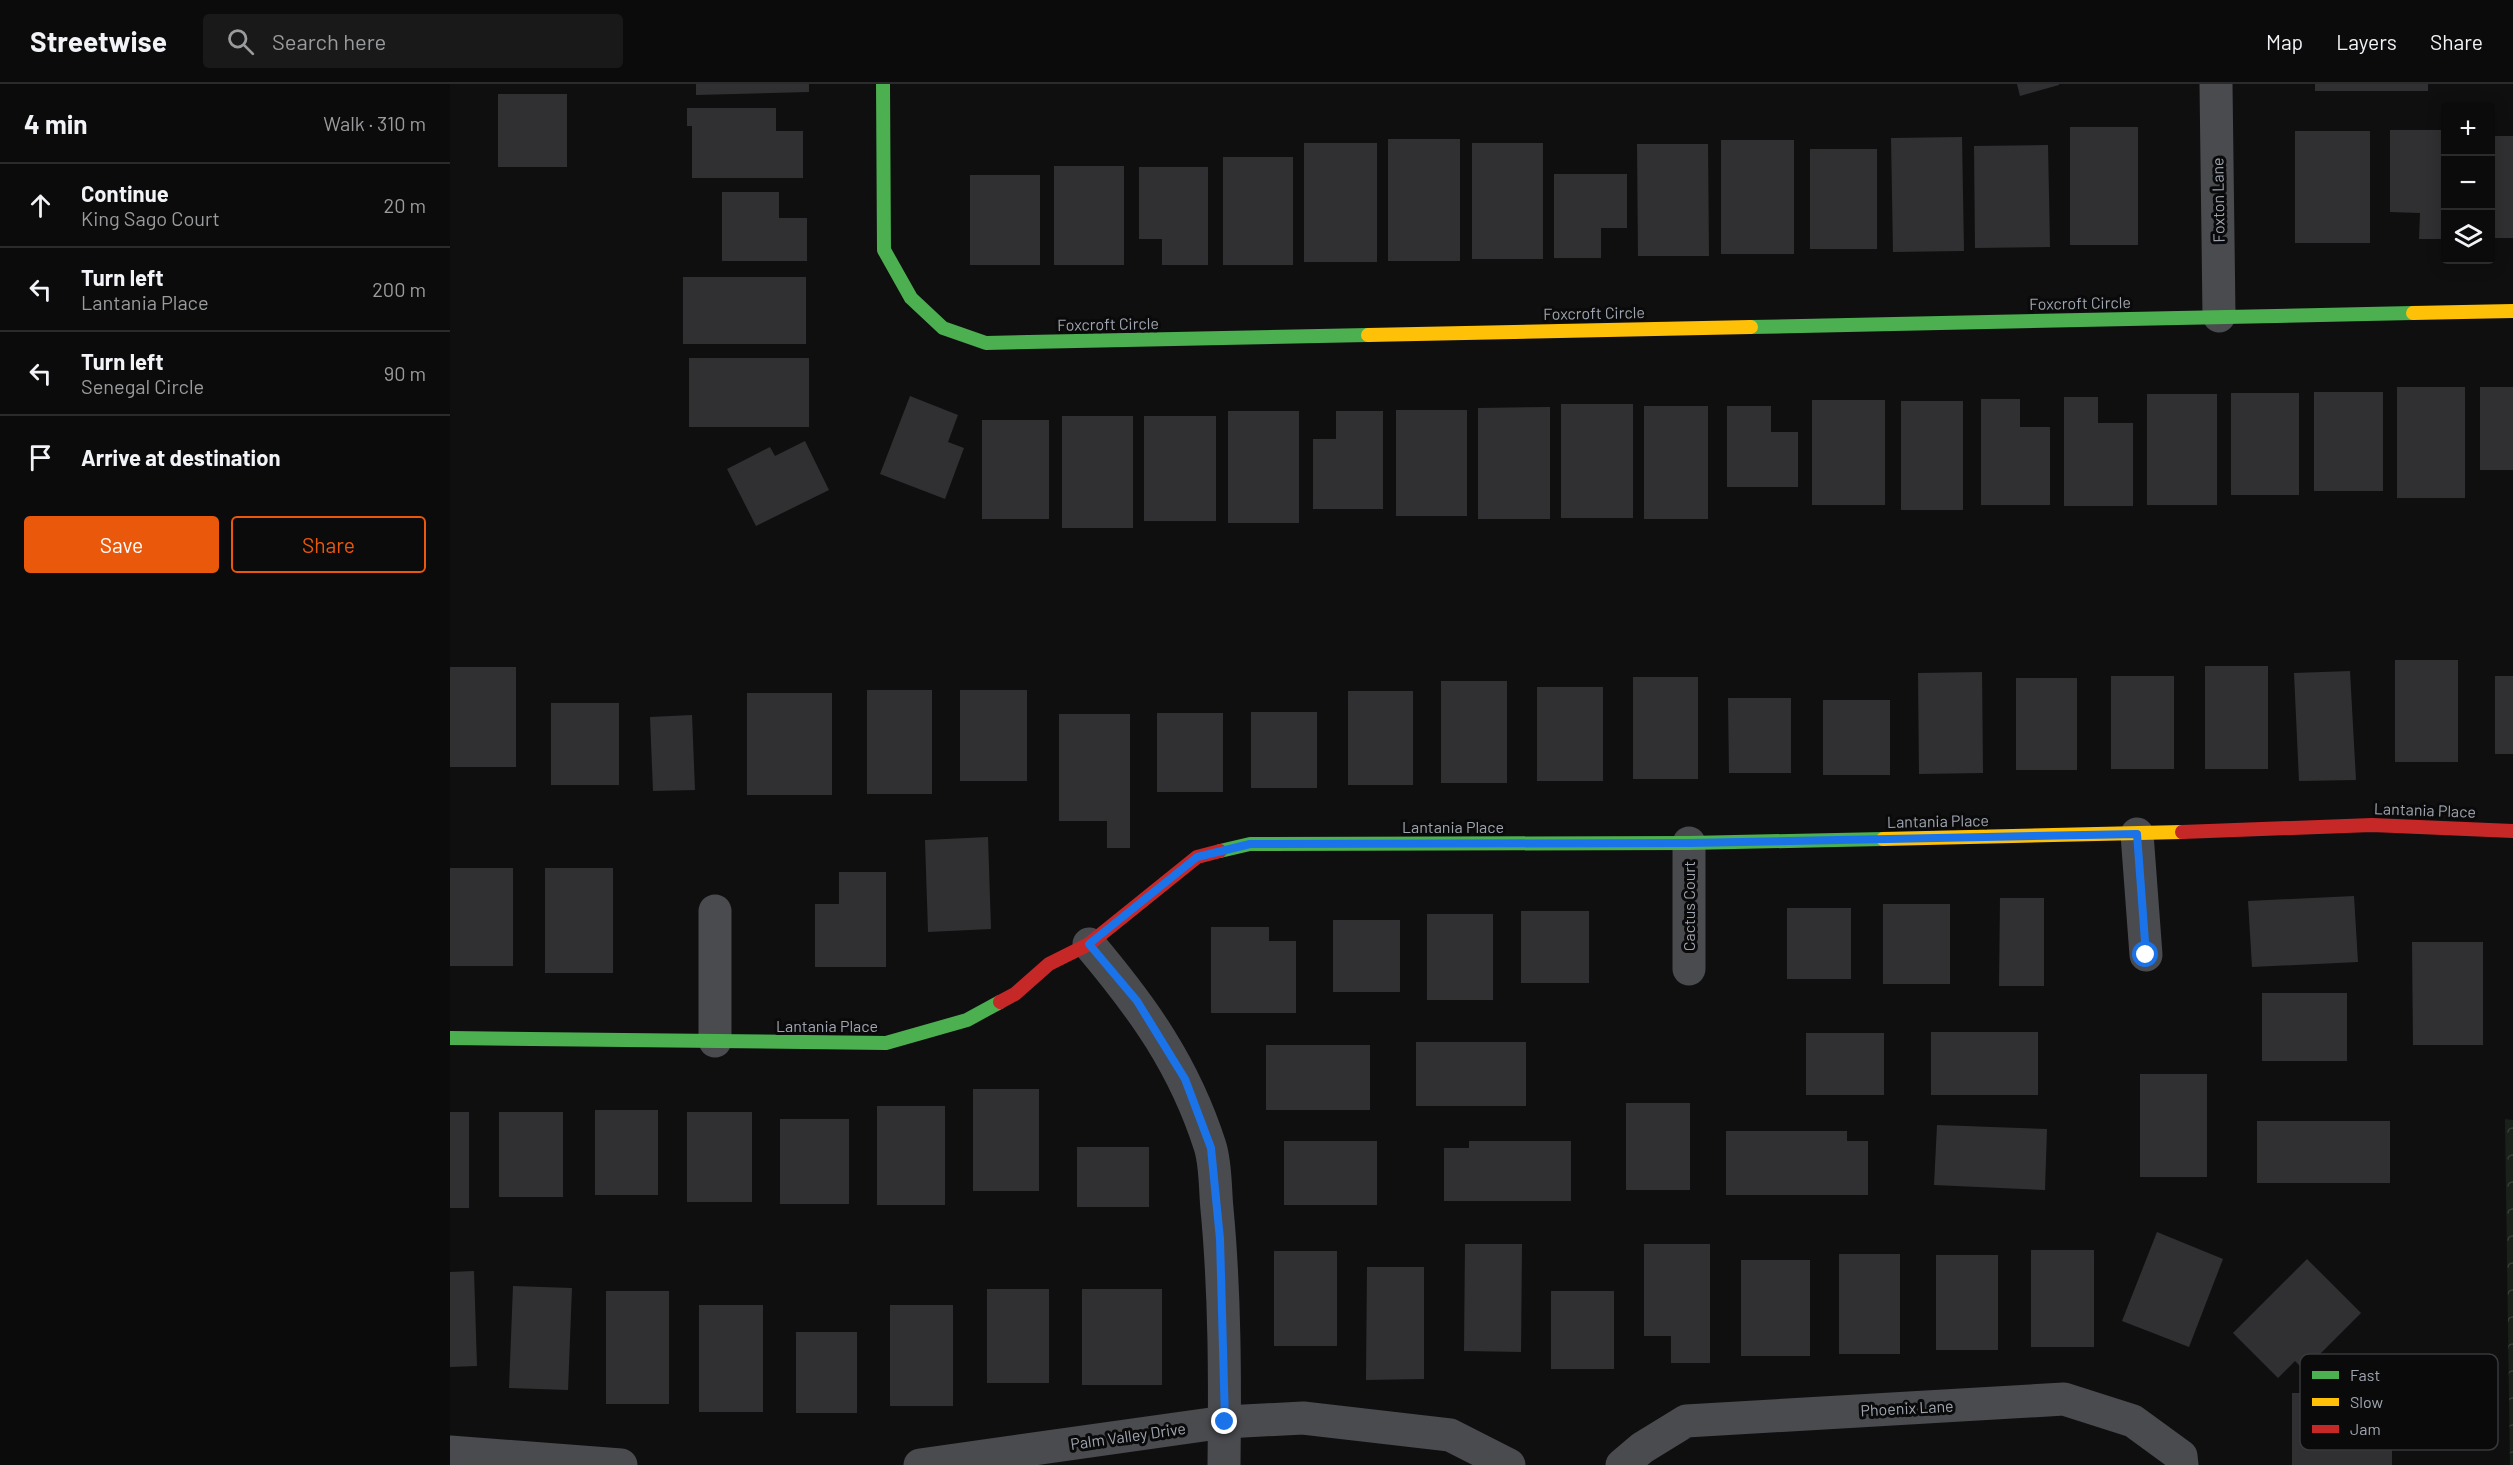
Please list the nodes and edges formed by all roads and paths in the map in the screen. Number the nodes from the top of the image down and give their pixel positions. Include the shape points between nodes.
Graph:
1 (883, 84) edge
2 (2216, 84) edge
3 (2513, 311) edge
4 (2219, 316) junction
5 (2513, 831) edge
6 (2137, 834) junction
7 (1689, 843) junction
8 (715, 911) dead end
9 (1089, 944) junction
10 (2146, 955) dead end
11 (1689, 969) dead end
12 (450, 1038) edge
13 (715, 1041) junction
14 (1225, 1422) junction
15 (450, 1452) edge
16 (621, 1465) edge
17 (920, 1465) edge
18 (1224, 1465) edge
19 (1509, 1465) edge
20 (1622, 1465) edge
21 (2182, 1465) edge

1 - 4 street, Foxcroft Circle via 884,250 911,298 943,328 986,343
2 - 4 street, Foxton Lane
3 - 4 street, Foxcroft Circle
5 - 6 street, Lantania Place via 2372,825
6 - 7 street, Lantania Place
6 - 10 street
7 - 9 street, Lantania Place via 1250,844 1197,857
7 - 11 street, Cactus Court
8 - 13 street
9 - 13 street, Lantania Place via 1049,964 1015,994 967,1020 886,1043
9 - 14 street via 1137,1001 1185,1079 1211,1148 1220,1239
12 - 13 street, Lantania Place
14 - 17 street, Palm Valley Drive
14 - 18 street
14 - 19 street, Palm Valley Drive via 1303,1418 1450,1435
15 - 16 street
20 - 21 street, Phoenix Lane via 1686,1421 2064,1399 2133,1421 2181,1456

